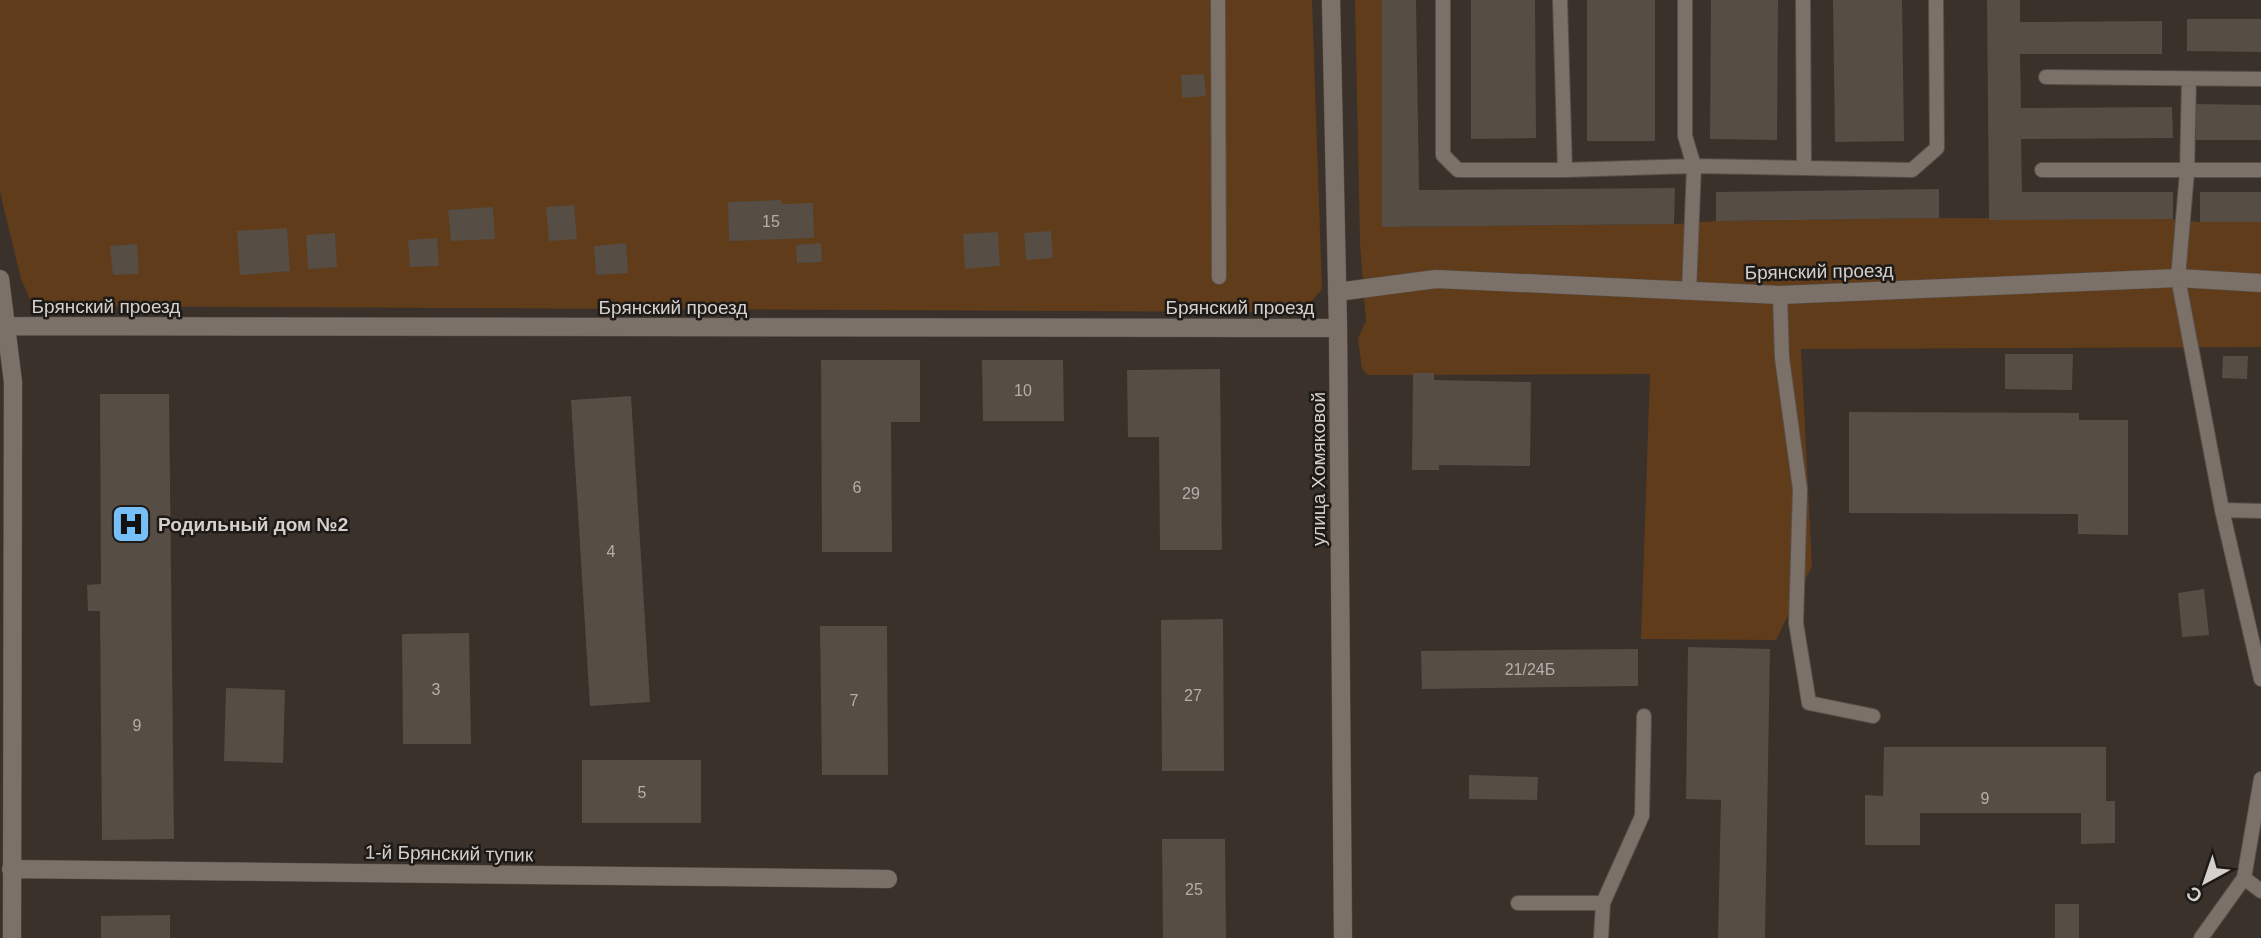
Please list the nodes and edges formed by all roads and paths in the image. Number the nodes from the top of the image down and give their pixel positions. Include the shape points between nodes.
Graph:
1 (1219, 0) edge
2 (1331, 0) edge
3 (1443, 0) edge
4 (1560, 0) edge
5 (1685, 0) edge
6 (1803, 0) edge
7 (1936, 0) edge
8 (2046, 77) dead end
9 (2189, 79) junction
10 (2261, 79) edge
11 (1804, 163) dead end
12 (1694, 166) junction
13 (1564, 170) junction
14 (2042, 170) dead end
15 (2261, 170) edge
16 (2187, 172) junction
17 (1219, 277) dead end
18 (2178, 278) junction
19 (0, 279) edge
20 (2261, 283) edge
21 (1337, 292) junction
22 (1689, 292) junction
23 (1780, 295) junction
24 (4, 327) edge
25 (1338, 328) junction
26 (2222, 510) junction
27 (2261, 511) edge
28 (2261, 679) edge
29 (1643, 716) dead end
30 (1873, 716) dead end
31 (2261, 779) edge
32 (11, 869) junction
33 (2244, 878) junction
34 (888, 879) dead end
35 (2261, 891) edge
36 (1518, 902) dead end
37 (1603, 903) junction
38 (6, 905) edge
39 (12, 938) edge
40 (1343, 938) edge
41 (1601, 938) edge
42 (2201, 938) edge

1 - 17 lane
2 - 21 street, улица Хомяковой
3 - 13 lane via 1443,155 1458,170
4 - 13 lane
5 - 12 lane via 1685,136
6 - 11 lane
7 - 12 lane via 1937,148 1912,170
8 - 9 lane
9 - 10 lane
9 - 16 lane
12 - 13 lane
12 - 22 lane
14 - 16 lane
15 - 16 lane
16 - 18 lane
18 - 20 street, Брянский проезд
18 - 23 street, Брянский проезд
18 - 26 lane
19 - 24 street
21 - 22 street, Брянский проезд via 1436,279
21 - 25 street, улица Хомяковой
22 - 23 street, Брянский проезд
23 - 30 lane via 1782,358 1800,489 1796,623 1809,703
24 - 25 street, Брянский проезд
24 - 32 street via 13,382
25 - 40 street, улица Хомяковой
26 - 27 lane
26 - 28 lane
29 - 37 lane via 1642,816
31 - 33 lane
32 - 34 street, 1-й Брянский тупик
32 - 38 street
33 - 35 lane
33 - 42 lane
36 - 37 lane
37 - 41 lane
38 - 39 street

